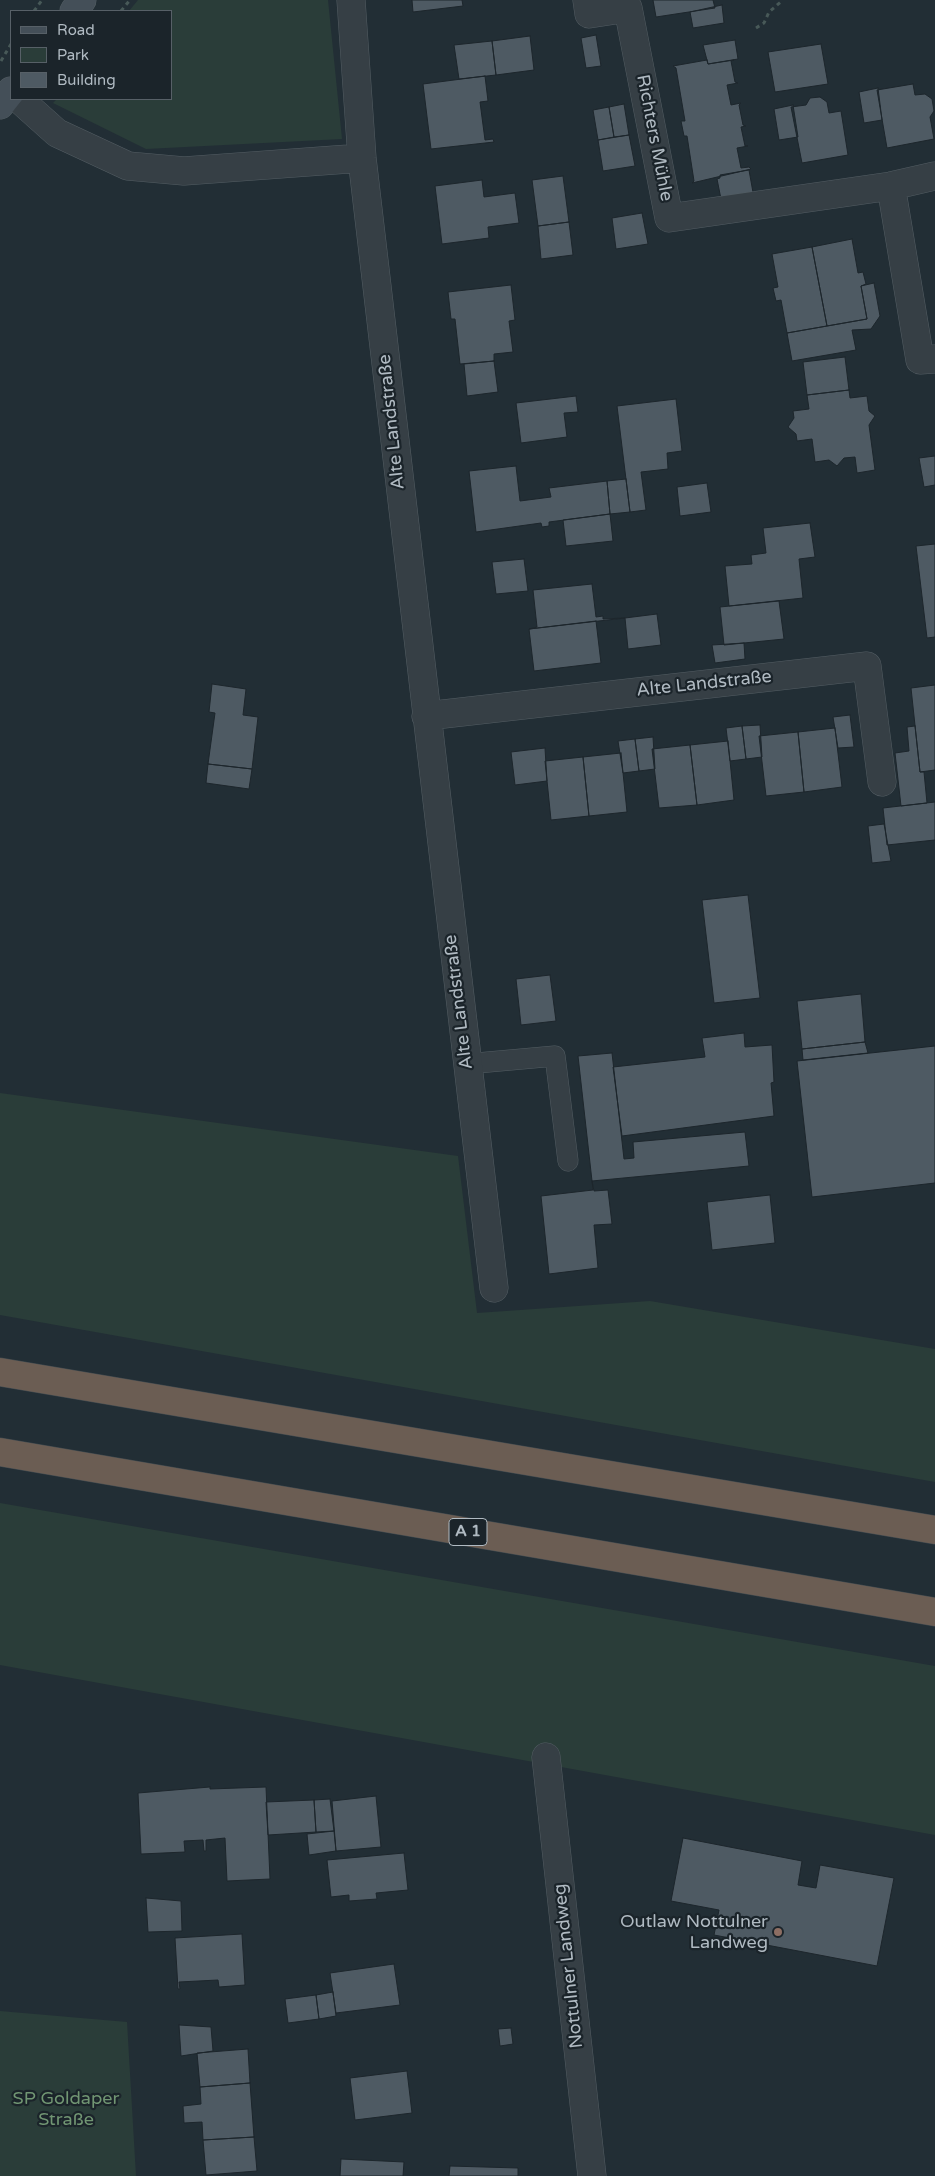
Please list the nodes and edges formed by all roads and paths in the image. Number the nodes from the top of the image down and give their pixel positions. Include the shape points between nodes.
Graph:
1 (130, 0) edge
2 (351, 0) edge
3 (587, 0) edge
4 (783, 0) edge
5 (122, 10) edge
6 (756, 28) dead end
7 (10, 46) edge
8 (0, 62) edge
9 (0, 78) edge
10 (10, 89) edge
11 (10, 91) edge
12 (20, 100) edge
13 (0, 104) edge
14 (362, 158) junction
15 (935, 176) edge
16 (891, 186) junction
17 (935, 359) edge
18 (426, 716) junction
19 (882, 782) dead end
20 (466, 1064) junction
21 (568, 1161) dead end
22 (494, 1288) dead end
23 (0, 1372) edge
24 (0, 1452) edge
25 (935, 1530) edge
26 (935, 1612) edge
27 (546, 1756) dead end
28 (592, 2176) edge

1 - 5 path
2 - 14 street, Alte Landstraße
3 - 16 street, Richters Mühle via 589,14 628,8 669,218
4 - 6 path
7 - 8 path
9 - 10 street
11 - 13 main road
12 - 14 street via 57,133 128,166 184,171
14 - 18 street, Alte Landstraße
15 - 16 street, Richters Mühle
16 - 17 street via 920,360
18 - 19 street, Alte Landstraße via 867,666
18 - 20 street, Alte Landstraße
20 - 21 lane via 555,1056
20 - 22 street, Alte Landstraße
23 - 25 highway
24 - 26 highway, A 1
27 - 28 street, Nottulner Landweg

